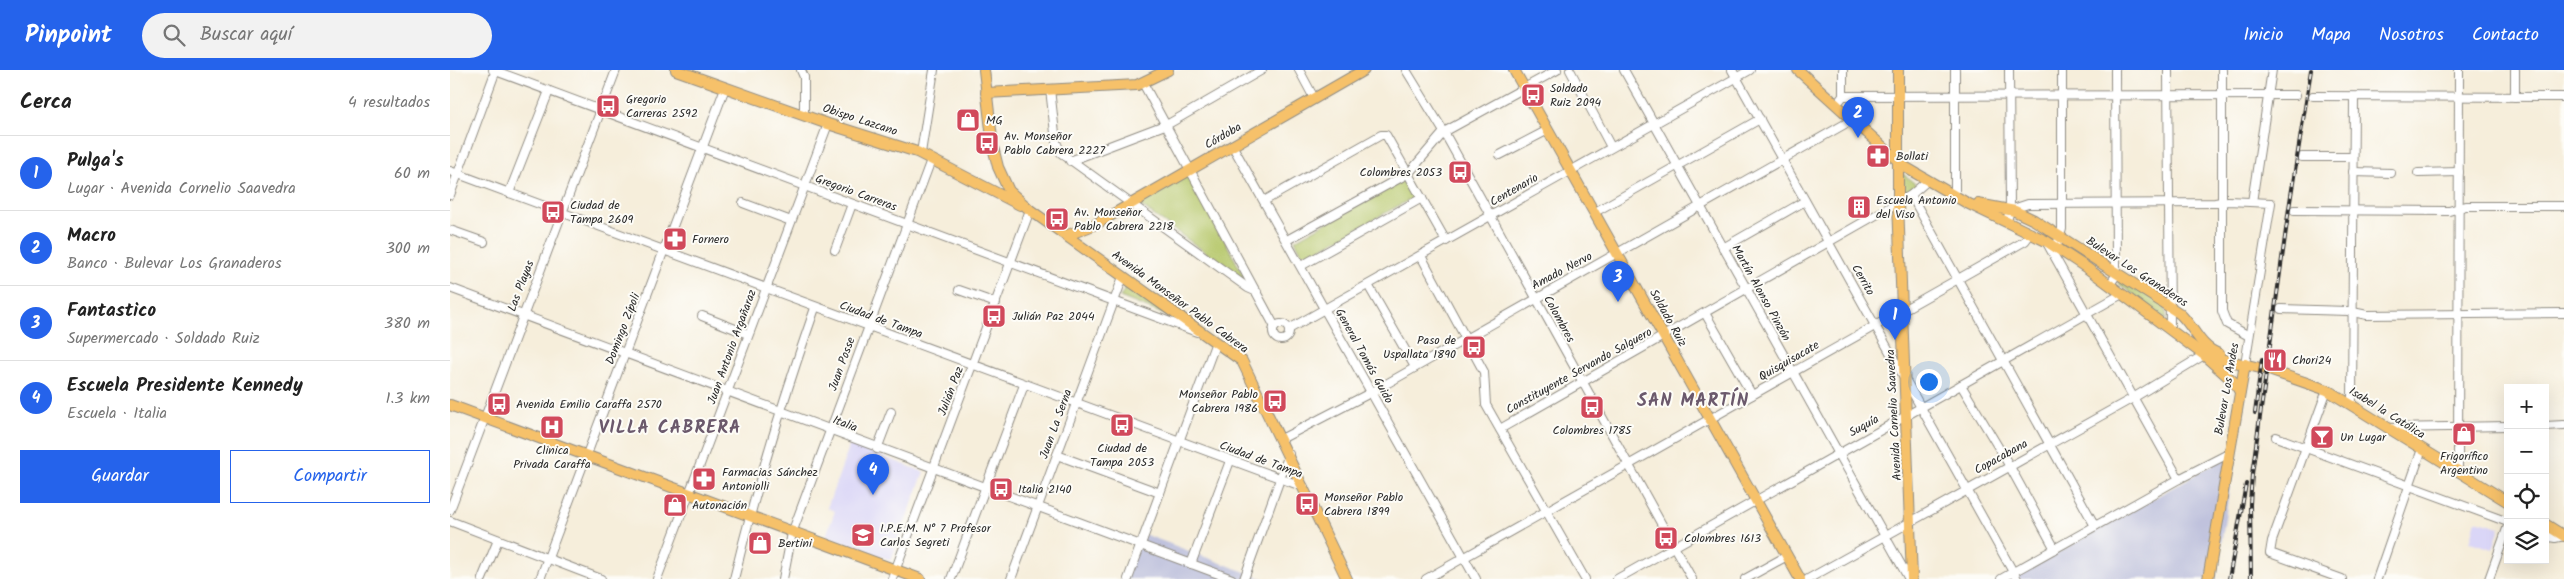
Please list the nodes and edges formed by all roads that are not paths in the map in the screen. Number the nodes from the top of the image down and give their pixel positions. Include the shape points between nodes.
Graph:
1 (495, 70) edge
2 (616, 70) edge
3 (676, 70) edge
4 (801, 70) edge
5 (934, 70) edge
6 (984, 70) edge
7 (1168, 70) edge
8 (1262, 70) edge
9 (1299, 70) edge
10 (1364, 70) edge
11 (1406, 70) edge
12 (1514, 70) edge
13 (1557, 70) edge
14 (1570, 70) edge
15 (1624, 70) edge
16 (1732, 70) edge
17 (1750, 70) edge
18 (1798, 70) edge
19 (1843, 70) edge
20 (1898, 70) edge
21 (1956, 70) edge
22 (2009, 70) edge
23 (2062, 70) edge
24 (2115, 70) edge
25 (2168, 70) edge
26 (2222, 70) edge
27 (2272, 70) edge
28 (2459, 70) edge
29 (2515, 70) edge
30 (1736, 78) junction
31 (1143, 83) junction
32 (725, 88) junction
33 (1524, 88) junction
34 (1050, 89) junction
35 (549, 91) junction
36 (986, 93) junction
37 (2222, 93) junction
38 (2268, 93) junction
39 (2168, 94) junction
40 (2062, 95) junction
41 (2115, 95) junction
42 (2296, 95) dead end
43 (1843, 96) junction
44 (1898, 96) junction
45 (1955, 96) junction
46 (2010, 96) junction
47 (2312, 96) dead end
48 (2459, 96) junction
49 (2354, 97) junction
50 (2515, 97) junction
51 (2564, 97) edge
52 (1314, 98) junction
53 (1836, 105) junction
54 (600, 110) junction
55 (804, 115) junction
56 (1760, 119) junction
57 (1852, 120) junction
58 (1654, 123) junction
59 (828, 124) junction
60 (1165, 125) junction
61 (1548, 130) junction
62 (1444, 132) junction
63 (1232, 145) junction
64 (1612, 147) junction
65 (703, 148) junction
66 (921, 154) junction
67 (1500, 155) dead end
68 (2302, 157) dead end
69 (2353, 157) junction
70 (931, 160) junction
71 (1782, 160) junction
72 (1070, 161) junction
73 (1898, 161) junction
74 (1677, 166) junction
75 (1190, 169) junction
76 (1571, 170) junction
77 (454, 172) edge
78 (2354, 172) junction
79 (2418, 172) dead end
80 (2459, 172) junction
81 (2391, 173) dead end
82 (1409, 174) junction
83 (1004, 181) junction
84 (1927, 182) junction
85 (805, 186) junction
86 (992, 192) junction
87 (509, 193) junction
88 (450, 195) edge
89 (1911, 195) junction
90 (1955, 196) junction
91 (1422, 198) junction
92 (1264, 200) junction
93 (1805, 201) junction
94 (1898, 202) junction
95 (2222, 202) junction
96 (2252, 202) junction
97 (743, 203) dead end
98 (1967, 203) junction
99 (852, 204) junction
100 (1129, 204) junction
101 (2035, 204) junction
102 (2062, 204) junction
103 (2116, 204) junction
104 (2168, 204) junction
105 (1700, 206) junction
106 (2564, 206) edge
107 (2459, 208) junction
108 (1030, 210) junction
109 (2010, 210) junction
110 (2294, 210) dead end
111 (2354, 211) junction
112 (1595, 212) junction
113 (561, 213) junction
114 (1490, 216) junction
115 (2034, 220) junction
116 (791, 221) junction
117 (2007, 221) junction
118 (906, 224) junction
119 (1096, 224) junction
120 (450, 230) edge
121 (2031, 233) junction
122 (1068, 235) junction
123 (2060, 236) junction
124 (1287, 240) junction
125 (1446, 241) junction
126 (2046, 241) junction
127 (484, 242) dead end
128 (1829, 242) junction
129 (1079, 243) junction
130 (1723, 248) junction
131 (2056, 248) junction
132 (835, 250) dead end
133 (664, 251) junction
134 (1618, 254) junction
135 (1421, 256) junction
136 (2055, 258) junction
137 (1010, 263) junction
138 (1301, 266) junction
139 (2116, 273) junction
140 (1124, 277) junction
141 (1958, 279) junction
142 (2110, 284) junction
143 (1368, 286) junction
144 (450, 288) edge
145 (766, 289) junction
146 (958, 290) dead end
147 (1746, 290) junction
148 (1257, 292) junction
149 (2122, 294) junction
150 (1535, 298) junction
151 (1114, 300) junction
152 (996, 303) junction
153 (2169, 306) junction
154 (816, 308) junction
155 (1325, 308) junction
156 (2281, 309) dead end
157 (1902, 310) junction
158 (2354, 311) junction
159 (1705, 313) junction
160 (2564, 313) edge
161 (2086, 314) junction
162 (522, 315) junction
163 (2458, 315) junction
164 (702, 316) dead end
165 (1875, 325) junction
166 (868, 327) junction
167 (1275, 327) junction
168 (1289, 329) junction
169 (2170, 329) junction
170 (748, 334) junction
171 (1664, 336) junction
172 (2249, 336) junction
173 (1467, 338) junction
174 (1213, 340) junction
175 (626, 353) junction
176 (2204, 355) junction
177 (2004, 360) junction
178 (2245, 364) junction
179 (973, 366) junction
180 (1415, 367) junction
181 (1793, 372) junction
182 (1905, 377) junction
183 (1582, 382) junction
184 (1024, 385) junction
185 (1962, 385) junction
186 (2327, 390) junction
187 (727, 392) junction
188 (1372, 392) junction
189 (2240, 392) junction
190 (1752, 395) junction
191 (2133, 398) junction
192 (1075, 404) junction
193 (450, 405) edge
194 (2352, 405) junction
195 (1921, 407) junction
196 (781, 412) junction
197 (891, 412) dead end
198 (1907, 415) junction
199 (484, 418) junction
200 (1711, 420) junction
201 (2458, 426) junction
202 (2504, 426) edge
203 (2549, 426) edge
204 (2564, 426) edge
205 (2388, 428) junction
206 (1500, 429) junction
207 (830, 430) junction
208 (2276, 437) dead end
209 (1281, 439) junction
210 (1179, 442) junction
211 (2050, 443) junction
212 (2305, 448) junction
213 (877, 449) junction
214 (2422, 449) junction
215 (1838, 453) junction
216 (1289, 454) junction
217 (2228, 454) junction
218 (1057, 455) junction
219 (586, 456) junction
220 (1230, 461) junction
221 (1628, 465) junction
222 (2009, 465) junction
223 (934, 469) junction
224 (2458, 472) junction
225 (2179, 479) junction
226 (1280, 480) junction
227 (984, 487) junction
228 (1304, 487) junction
229 (2410, 487) junction
230 (1967, 490) junction
231 (1160, 493) junction
232 (689, 496) junction
233 (2504, 500) edge
234 (1757, 501) junction
235 (1037, 507) junction
236 (450, 510) edge
237 (1546, 510) junction
238 (749, 517) junction
239 (450, 521) edge
240 (1911, 521) junction
241 (2504, 521) edge
242 (2095, 526) junction
243 (2549, 527) edge
244 (792, 533) junction
245 (1886, 536) junction
246 (2564, 536) edge
247 (2504, 537) edge
248 (2549, 537) edge
249 (498, 540) junction
250 (1140, 545) junction
251 (1674, 547) junction
252 (2055, 549) junction
253 (1787, 556) junction
254 (1463, 557) junction
255 (548, 558) junction
256 (1339, 562) junction
257 (1191, 564) junction
258 (893, 574) edge
259 (2016, 576) edge
260 (482, 579) edge
261 (540, 579) edge
262 (601, 579) edge
263 (657, 579) edge
264 (734, 579) edge
265 (783, 579) edge
266 (920, 579) edge
267 (951, 579) edge
268 (1011, 579) edge
269 (1128, 579) edge
270 (1232, 579) edge
271 (1244, 579) edge
272 (1348, 579) edge
273 (1353, 579) edge
274 (1426, 579) edge
275 (1476, 579) edge
276 (1585, 579) edge
277 (1617, 579) edge
278 (1692, 579) edge
279 (1745, 579) edge
280 (1800, 579) edge
281 (1808, 579) edge
282 (1911, 579) edge
283 (2001, 579) edge
284 (2208, 579) edge
285 (2342, 579) edge
286 (2377, 579) edge
287 (2489, 579) edge

1 - 35 street, Gregorio Carreras
1 - 77 street
2 - 54 street, Las Playas
3 - 32 main road, Obispo Lazcano
4 - 55 street via 804,77
5 - 66 street
6 - 36 main road, Avenida Monseñor Pablo Cabrera
7 - 31 main road
8 - 60 street
9 - 52 street
10 - 52 main road, Córdoba
11 - 62 street, Colombres
12 - 33 main road, Soldado Ruiz
13 - 33 street
14 - 64 street
15 - 58 street, Martín Alonso Pinzón
16 - 30 street, Cerrito
17 - 30 street, Centenario
18 - 53 main road, Bulevar Los Granaderos
19 - 43 street
20 - 44 main road, Avenida Cornelio Saavedra
21 - 45 street
22 - 46 street
23 - 40 street
24 - 41 street
25 - 39 street
26 - 37 street
27 - 38 street
28 - 48 street
29 - 50 street
30 - 56 street, Cerrito
30 - 58 street, Centenario
31 - 34 main road
31 - 60 street
32 - 55 main road, Obispo Lazcano
32 - 65 street, Domingo Zípoli
33 - 61 main road, Soldado Ruiz
33 - 62 street
34 - 36 main road
34 - 72 street via 1056,142
35 - 54 street, Gregorio Carreras
35 - 87 street
36 - 83 main road, Avenida Monseñor Pablo Cabrera via 995,157
37 - 38 street
37 - 39 street
37 - 95 street
38 - 42 street
38 - 96 street
39 - 41 street
39 - 104 street
40 - 41 street
40 - 46 street
40 - 102 street
41 - 103 street
43 - 44 street
43 - 53 street
44 - 45 street
44 - 73 main road, Avenida Cornelio Saavedra
45 - 46 street
45 - 90 street
46 - 109 street
47 - 49 street
48 - 49 street
48 - 50 street
48 - 80 street
49 - 69 street
50 - 51 street
52 - 63 main road, Córdoba
53 - 57 main road, Bulevar Los Granaderos
54 - 65 street, Gregorio Carreras
54 - 113 street, Las Playas
55 - 59 main road, Obispo Lazcano
56 - 71 street, Cerrito
56 - 74 street
57 - 71 street, Amado Nervo
57 - 73 main road, Bulevar Los Granaderos
58 - 64 street, Centenario
58 - 74 street, Martín Alonso Pinzón
59 - 66 main road, Obispo Lazcano
59 - 85 street, Juan Antonio Argañaraz
60 - 72 street
60 - 75 street
61 - 67 street
61 - 76 main road, Soldado Ruiz
62 - 82 street
62 - 114 street, Colombres
63 - 75 main road, Córdoba
63 - 92 street, General Tomás Guido
64 - 76 street, Centenario
65 - 85 street, Gregorio Carreras
65 - 133 street, Domingo Zípoli
66 - 70 main road, Obispo Lazcano
68 - 69 street
69 - 78 street
70 - 86 main road, Obispo Lazcano
70 - 118 street, Juan Posse
71 - 93 street, Cerrito
71 - 105 street, Amado Nervo
72 - 100 street
73 - 84 main road, Bulevar Los Granaderos
73 - 94 main road, Avenida Cornelio Saavedra
74 - 105 street, Martín Alonso Pinzón
74 - 112 street
75 - 100 main road, Córdoba
75 - 148 street
76 - 112 main road, Soldado Ruiz
76 - 114 street, Centenario
77 - 87 street, Ciudad de Tampa
77 - 88 street
78 - 81 street
78 - 111 street
79 - 80 street
80 - 107 street
82 - 91 street
82 - 92 street via 1386,135 1381,135
82 - 124 street
83 - 86 main road via 1002,190
83 - 108 main road, Avenida Monseñor Pablo Cabrera
84 - 89 street, Constituyente Servando Salguero
84 - 90 main road, Bulevar Los Granaderos
85 - 99 street, Gregorio Carreras
85 - 116 street, Juan Antonio Argañaraz
86 - 108 main road, Obispo Lazcano
87 - 113 street, Ciudad de Tampa
89 - 94 street, Constituyente Servando Salguero
89 - 141 street
90 - 98 main road, Bulevar Los Granaderos
91 - 125 street
91 - 138 street
92 - 124 street, General Tomás Guido
93 - 128 street, Cerrito
93 - 130 street
94 - 128 street, Constituyente Servando Salguero
94 - 157 main road, Avenida Cornelio Saavedra
95 - 96 street
95 - 104 street
95 - 172 street via 2223,317 2227,324
96 - 172 street, Bulevar Los Andes via 2271,203
97 - 116 street
98 - 109 main road, Bulevar Los Granaderos
98 - 117 main road, Bulevar Los Granaderos
99 - 118 street, Gregorio Carreras
99 - 132 street
100 - 119 main road, Córdoba
100 - 148 street
101 - 102 street
101 - 109 street
101 - 115 street via 2032,210
102 - 103 street
102 - 123 street
103 - 104 street
103 - 139 street
104 - 153 street
105 - 130 street, Martín Alonso Pinzón
105 - 134 street, Amado Nervo
106 - 107 street
107 - 111 street via 2449,211
107 - 163 street
108 - 122 main road, Avenida Monseñor Pablo Cabrera
108 - 137 street, Julián Paz
109 - 115 main road, Bulevar Los Granaderos
109 - 117 street
110 - 111 street
111 - 158 street
112 - 134 main road, Soldado Ruiz
113 - 133 street, Ciudad de Tampa
113 - 162 street, Las Playas
114 - 125 street, Centenario
114 - 150 street, Colombres
115 - 123 main road, Bulevar Los Granaderos
116 - 145 street, Juan Antonio Argañaraz
117 - 121 main road, Bulevar Los Granaderos
118 - 137 street, Gregorio Carreras
118 - 166 street, Juan Posse
119 - 122 main road, Córdoba
119 - 129 main road, Córdoba
120 - 127 street
121 - 126 main road, Bulevar Los Granaderos
121 - 141 street, Quisquisacate via 2024,241
122 - 129 main road, Avenida Monseñor Pablo Cabrera
123 - 131 street
123 - 139 main road, Bulevar Los Granaderos
124 - 138 street, General Tomás Guido
125 - 135 street, Centenario
126 - 131 main road, Bulevar Los Granaderos
126 - 136 street
128 - 147 street, Constituyente Servando Salguero
128 - 165 street, Cerrito
129 - 140 main road, Avenida Monseñor Pablo Cabrera
130 - 147 street, Martín Alonso Pinzón
131 - 136 street
131 - 142 main road, Bulevar Los Granaderos
133 - 145 street, Ciudad de Tampa
133 - 175 street, Domingo Zípoli
134 - 150 street, Amado Nervo
134 - 171 main road, Soldado Ruiz
135 - 143 street, Centenario
135 - 173 street
136 - 161 street
137 - 151 street, Gregorio Carreras
137 - 152 street, Julián Paz
138 - 155 street, General Tomás Guido
139 - 142 street
139 - 153 main road, Bulevar Los Granaderos
140 - 151 street, Juan La Serna
140 - 174 main road, Avenida Monseñor Pablo Cabrera
141 - 157 street, Quisquisacate
141 - 177 street
142 - 149 main road, Bulevar Los Granaderos
143 - 155 street, Centenario
143 - 180 street
144 - 162 street, Italia
145 - 154 street, Ciudad de Tampa
145 - 170 street, Juan Antonio Argañaraz
146 - 152 street
147 - 159 street, Constituyente Servando Salguero
147 - 181 street, Martín Alonso Pinzón
148 - 167 street
149 - 161 street, Suquía
149 - 169 main road, Bulevar Los Granaderos
150 - 173 street, Amado Nervo
150 - 183 street, Colombres
151 - 174 street, Gregorio Carreras
151 - 192 street, Juan La Serna
152 - 179 street, Julián Paz
153 - 169 street
153 - 178 main road, Bulevar Los Granaderos via 2188,321 2208,349
154 - 166 street, Ciudad de Tampa
154 - 196 street
155 - 168 street, Centenario
155 - 188 street, General Tomás Guido
156 - 158 street
157 - 165 street, Quisquisacate
157 - 182 main road, Avenida Cornelio Saavedra
158 - 163 street via 2367,315
158 - 194 street
159 - 171 street, Constituyente Servando Salguero
159 - 190 street
160 - 163 street
161 - 177 street, Suquía
161 - 191 street
162 - 175 street, Italia
162 - 199 street, Las Playas
163 - 201 street
164 - 170 street
165 - 181 street, Quisquisacate
165 - 182 street, Cerrito
166 - 179 street, Ciudad de Tampa
166 - 207 street, Juan Posse
167 - 168 street via 1284,324
167 - 168 street via 1274,336 1280,341 1288,336
169 - 176 main road, Bulevar Los Granaderos
170 - 187 street, Juan Antonio Argañaraz
171 - 183 street, Constituyente Servando Salguero
171 - 200 main road, Soldado Ruiz
172 - 178 street, Bulevar Los Andes
173 - 180 street, Amado Nervo
173 - 206 street via 1485,376 1486,405
174 - 209 main road, Avenida Monseñor Pablo Cabrera via 1246,366
174 - 210 street
175 - 187 street, Italia
175 - 219 street, Domingo Zípoli
176 - 178 main road, Bulevar Los Granaderos
176 - 189 main road, Bulevar Los Granaderos via 2234,382
176 - 191 street, Copacabana
177 - 185 street, Suquía
177 - 211 street
178 - 186 main road, Isabel la Católica
178 - 189 main road, Bulevar Los Andes
179 - 184 street, Ciudad de Tampa
179 - 223 street, Julián Paz
180 - 188 street, Amado Nervo
181 - 190 street, Quisquisacate
181 - 215 street, Martín Alonso Pinzón
182 - 195 street, Cerrito
182 - 198 main road, Avenida Cornelio Saavedra
183 - 206 street, Constituyente Servando Salguero
183 - 221 street, Colombres
184 - 192 street, Ciudad de Tampa
184 - 227 street
185 - 195 street, Suquía
185 - 222 street
186 - 194 main road, Isabel la Católica
186 - 212 street
187 - 196 street, Italia
187 - 232 street, Juan Antonio Argañaraz
188 - 209 street, Amado Nervo
188 - 254 street, General Tomás Guido
189 - 217 main road, Bulevar Los Andes
190 - 200 street, Quisquisacate
191 - 211 street, Copacabana
191 - 225 street
192 - 210 street, Ciudad de Tampa
192 - 218 street, Juan La Serna
193 - 199 main road
194 - 205 main road, Isabel la Católica
195 - 198 street, Suquía
195 - 230 street, Cerrito
196 - 207 street, Italia
196 - 238 street
197 - 213 street
198 - 215 street, Suquía
198 - 240 main road, Avenida Cornelio Saavedra
199 - 219 main road
199 - 236 street, Las Playas
200 - 221 street, Quisquisacate
200 - 234 main road, Soldado Ruiz
201 - 202 street
201 - 205 street
201 - 224 street
203 - 204 street
205 - 214 main road, Isabel la Católica
206 - 237 street
207 - 213 street, Italia
207 - 244 street, Juan Posse
208 - 212 street
209 - 216 main road, Avenida Monseñor Pablo Cabrera
210 - 220 street, Ciudad de Tampa
210 - 231 street
211 - 222 street, Copacabana
211 - 242 street
212 - 229 street
212 - 285 street via 2270,553
213 - 223 street, Italia
214 - 224 main road, Isabel la Católica
214 - 229 street
215 - 234 street, Suquía
215 - 245 street, Martín Alonso Pinzón
216 - 226 street
216 - 228 main road, Avenida Monseñor Pablo Cabrera
217 - 225 street
217 - 284 main road, Bulevar Los Andes
218 - 231 street
218 - 235 street, Juan La Serna
219 - 232 main road
219 - 255 street, Domingo Zípoli
220 - 226 street, Ciudad de Tampa
220 - 257 street
221 - 237 street, Quisquisacate
221 - 251 street, Colombres
222 - 230 street, Copacabana
222 - 252 street
223 - 227 street, Italia
223 - 258 street, Julián Paz
224 - 233 main road, Isabel la Católica
225 - 242 street
226 - 228 street, Ciudad de Tampa
226 - 271 street
227 - 235 street, Italia
227 - 267 street
228 - 256 main road, Avenida Monseñor Pablo Cabrera
229 - 241 street
229 - 286 street
230 - 240 street, Copacabana
230 - 259 street, Cerrito
231 - 250 street
232 - 238 main road
232 - 263 street, Juan Antonio Argañaraz
234 - 251 street, Suquía
234 - 253 main road, Soldado Ruiz
235 - 250 street, Italia
235 - 268 street, Juan La Serna
237 - 254 street, Quisquisacate
237 - 276 street
238 - 244 main road
238 - 264 street
239 - 249 street
240 - 245 street, Copacabana
240 - 282 main road, Avenida Cornelio Saavedra
242 - 252 street
243 - 246 main road
244 - 258 main road
244 - 265 street, Juan Posse
245 - 281 street, Copacabana
245 - 282 street, Martín Alonso Pinzón
246 - 248 street
247 - 287 street
249 - 255 street
249 - 260 street
250 - 257 street, Italia
250 - 269 street
251 - 277 street, Suquía
251 - 278 street, Colombres
252 - 259 street
253 - 279 street
253 - 280 main road, Soldado Ruiz
254 - 274 street, Quisquisacate
254 - 275 street, General Tomás Guido
255 - 261 street, Domingo Zípoli
255 - 262 street
256 - 272 main road, Avenida Monseñor Pablo Cabrera
256 - 273 main road
257 - 270 street, Italia
258 - 266 main road
259 - 283 street

